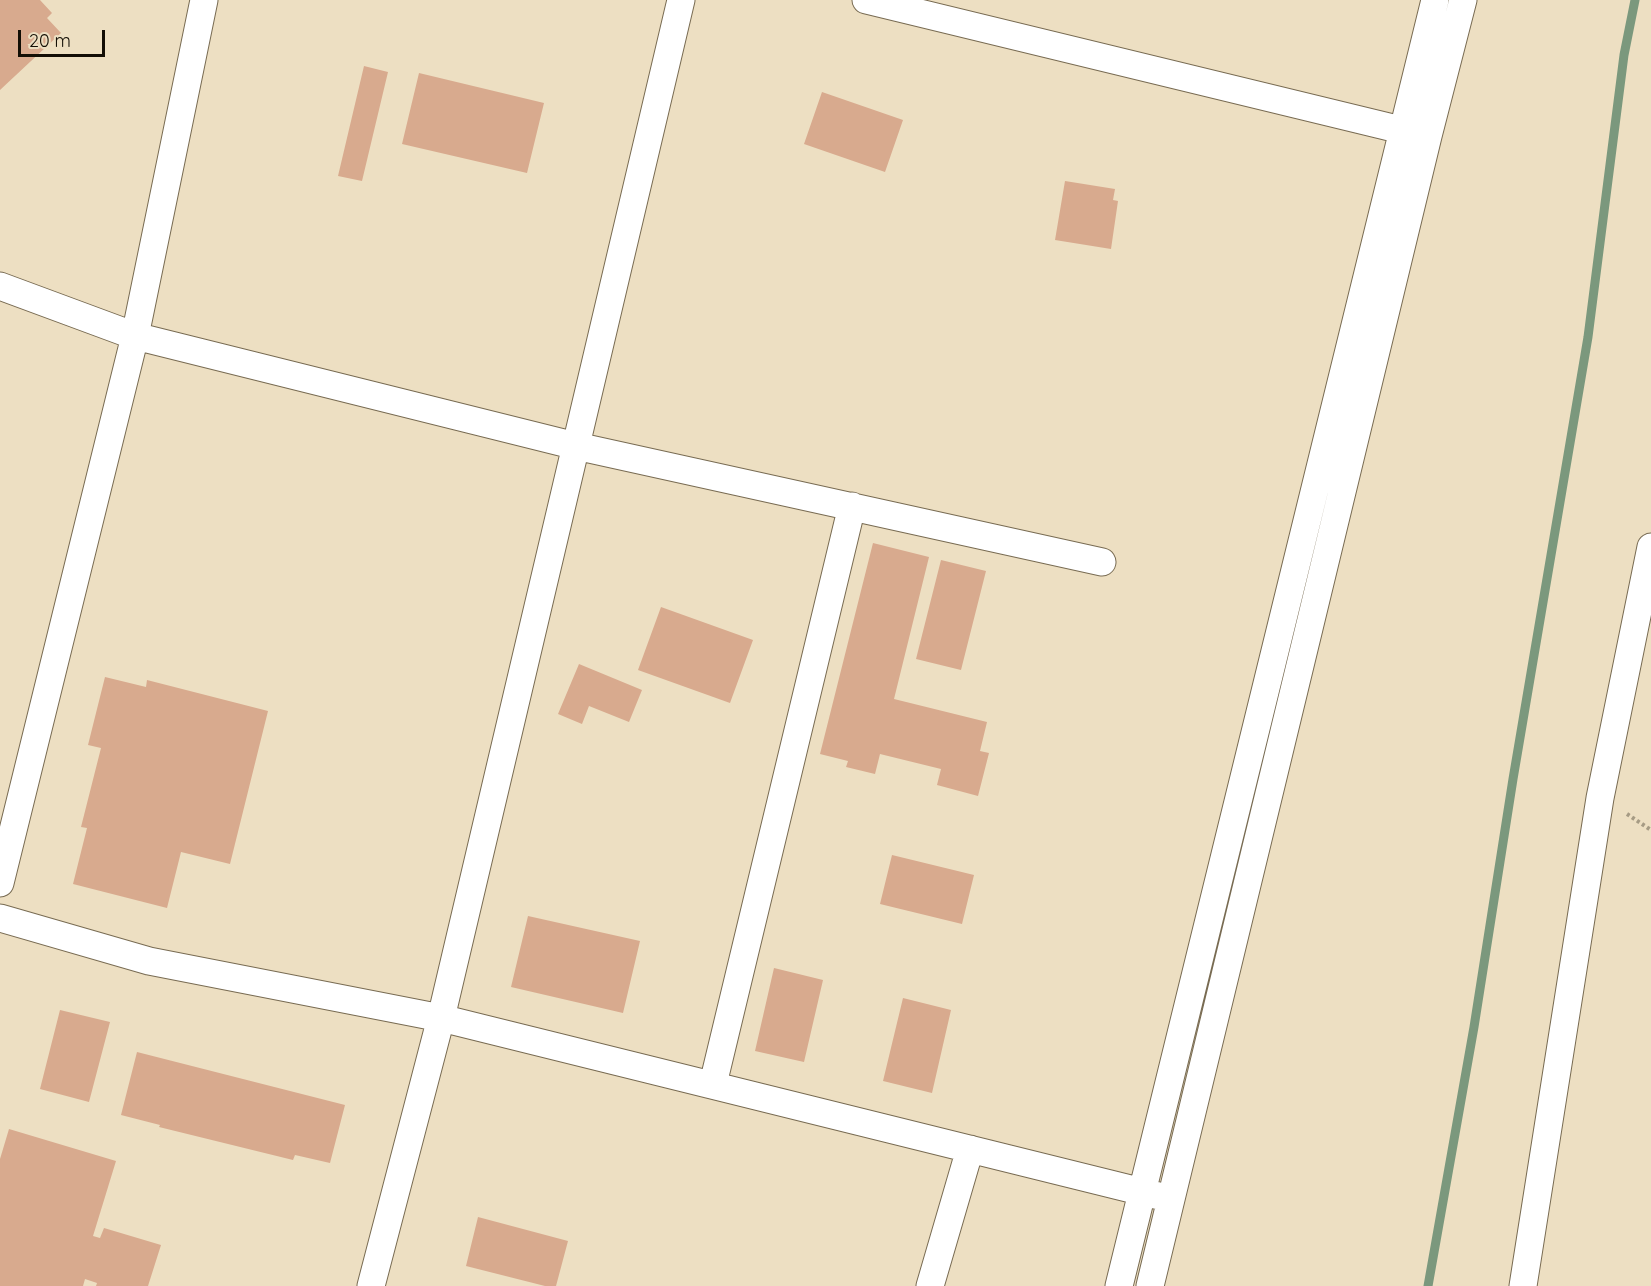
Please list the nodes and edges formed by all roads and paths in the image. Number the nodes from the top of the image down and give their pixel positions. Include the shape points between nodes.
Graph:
1 (204, 0) edge
2 (681, 0) edge
3 (866, 0) edge
4 (1435, 0) edge
5 (1463, 0) edge
6 (1401, 130) junction
7 (1428, 136) junction
8 (0, 286) edge
9 (135, 336) junction
10 (576, 446) junction
11 (852, 506) junction
12 (1651, 547) edge
13 (1102, 562) dead end
14 (0, 882) edge
15 (0, 918) edge
16 (441, 1018) junction
17 (713, 1084) junction
18 (970, 1149) junction
19 (1142, 1192) junction
20 (1171, 1199) junction
21 (373, 1285) edge
22 (930, 1286) edge
23 (1119, 1286) edge
24 (1150, 1286) edge
25 (1523, 1286) edge

1 - 9 street
2 - 10 street
3 - 6 street
4 - 6 street
5 - 7 street
6 - 7 street
6 - 19 street
7 - 20 street
8 - 9 street
9 - 10 street
9 - 14 street
10 - 11 street
10 - 16 street
11 - 13 street
11 - 17 street
12 - 25 street via 1600,798
15 - 16 street via 149,961
16 - 17 street
16 - 21 street
17 - 18 street
18 - 19 street
18 - 22 street
19 - 20 street
19 - 23 street
20 - 24 street

